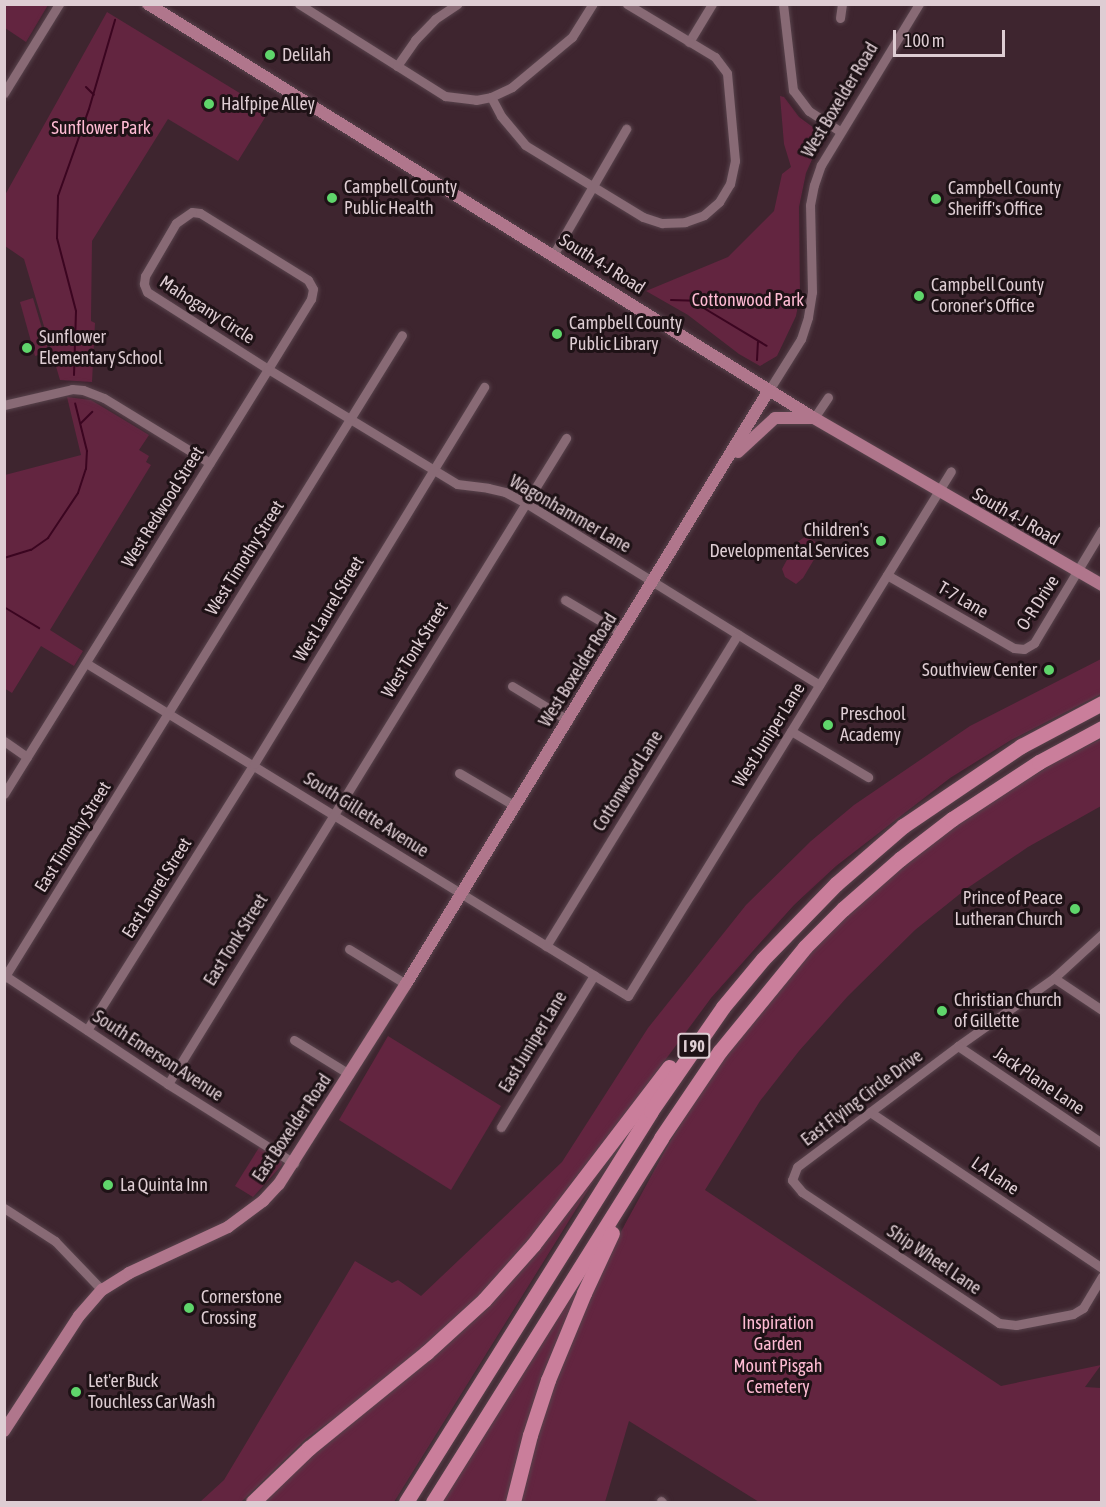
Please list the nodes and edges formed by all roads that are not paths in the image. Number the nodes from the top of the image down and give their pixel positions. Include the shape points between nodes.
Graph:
1 (59, 4) edge
2 (299, 4) edge
3 (457, 4) edge
4 (593, 4) edge
5 (627, 4) edge
6 (712, 4) edge
7 (783, 4) edge
8 (842, 4) edge
9 (919, 4) edge
10 (151, 5) edge
11 (840, 18) dead end
12 (690, 42) junction
13 (397, 66) junction
14 (6, 88) edge
15 (491, 97) junction
16 (626, 129) dead end
17 (840, 131) junction
18 (593, 187) junction
19 (553, 255) junction
20 (402, 335) dead end
21 (268, 369) junction
22 (484, 387) dead end
23 (769, 390) junction
24 (828, 397) dead end
25 (4, 405) edge
26 (814, 418) junction
27 (350, 419) junction
28 (566, 438) dead end
29 (210, 463) junction
30 (724, 465) junction
31 (432, 470) junction
32 (951, 471) dead end
33 (938, 492) junction
34 (526, 503) junction
35 (1101, 530) edge
36 (1077, 573) junction
37 (887, 575) junction
38 (653, 582) junction
39 (1101, 585) edge
40 (565, 600) dead end
41 (621, 633) junction
42 (738, 634) junction
43 (1024, 649) joint
44 (86, 663) junction
45 (819, 685) junction
46 (512, 686) dead end
47 (1101, 703) edge
48 (169, 713) junction
49 (568, 720) junction
50 (1101, 728) edge
51 (791, 730) junction
52 (4, 741) edge
53 (27, 757) junction
54 (254, 764) junction
55 (459, 773) dead end
56 (868, 777) dead end
57 (4, 794) edge
58 (515, 806) junction
59 (333, 814) junction
60 (836, 884) junction
61 (461, 893) junction
62 (1101, 934) edge
63 (546, 946) junction
64 (349, 950) dead end
65 (594, 975) junction
66 (5, 976) edge
67 (1054, 978) junction
68 (406, 984) junction
69 (628, 996) joint
70 (1101, 1010) edge
71 (743, 1022) junction
72 (87, 1030) junction
73 (294, 1040) dead end
74 (958, 1046) junction
75 (349, 1074) junction
76 (168, 1084) junction
77 (870, 1112) junction
78 (501, 1127) dead end
79 (1101, 1143) edge
80 (294, 1164) junction
81 (792, 1180) joint
82 (4, 1208) edge
83 (1101, 1268) edge
84 (1101, 1276) edge
85 (102, 1290) junction
86 (4, 1431) edge
87 (253, 1503) edge
88 (406, 1503) edge
89 (433, 1503) edge
90 (513, 1503) edge

1 - 14 street
2 - 13 street
3 - 13 street via 435,20
4 - 15 street via 572,37 512,87
5 - 12 street
6 - 12 street
7 - 17 street via 793,90 809,111
8 - 11 street
9 - 17 street, West Boxelder Road
10 - 19 main road, South 4-J Road
12 - 18 street via 715,57 727,73 735,161 730,184 719,202 704,215 685,222 662,223 643,217
13 - 15 street via 445,96 476,100
15 - 18 street via 525,145
16 - 18 street
17 - 23 street, West Boxelder Road via 814,185 808,317 801,339
18 - 19 street
19 - 23 main road, South 4-J Road
20 - 27 street, West Timothy Street
21 - 21 street, Mahogany Circle via 147,292 145,276 184,215 200,213 308,280 313,289 311,299
21 - 27 street, Wagonhammer Lane
21 - 29 street, West Redwood Street
22 - 31 street, West Laurel Street
23 - 26 main road, South 4-J Road
23 - 30 main road, West Boxelder Road
24 - 26 street
25 - 29 street via 72,388 83,390 104,398
26 - 30 main road via 773,419
26 - 33 main road, South 4-J Road
27 - 31 street, Wagonhammer Lane
27 - 48 street, West Timothy Street
28 - 34 street, West Tonk Street
29 - 44 street, West Redwood Street
30 - 38 main road, West Boxelder Road
31 - 34 street, Wagonhammer Lane via 457,484 489,488
31 - 54 street, West Laurel Street
32 - 33 street, West Juniper Lane
33 - 36 main road, South 4-J Road
33 - 37 street, West Juniper Lane
34 - 38 street, Wagonhammer Lane
34 - 59 street, West Tonk Street
35 - 36 street, O-R Drive
36 - 39 main road, South 4-J Road
36 - 43 street, O-R Drive via 1034,643
37 - 43 street, T-7 Lane via 1014,648
37 - 45 street, West Juniper Lane
38 - 41 main road, West Boxelder Road
38 - 42 street, Wagonhammer Lane
40 - 41 street
41 - 49 main road, West Boxelder Road
42 - 45 street, Wagonhammer Lane
42 - 63 street, Cottonwood Lane
44 - 48 street, South Gillette Avenue
44 - 53 street, West Redwood Street
45 - 51 street, West Juniper Lane
46 - 49 street
47 - 60 highway, I 90 via 1021,746 959,786 903,826
48 - 54 street, South Gillette Avenue
48 - 66 street, East Timothy Street
49 - 58 main road, West Boxelder Road
50 - 71 highway, I 90 via 997,788 900,859 804,947
51 - 56 street
51 - 69 street, West Juniper Lane
52 - 53 street
53 - 57 street, West Redwood Street
54 - 59 street, South Gillette Avenue
54 - 72 street, East Laurel Street
55 - 58 street
58 - 61 main road, West Boxelder Road
59 - 61 street, South Gillette Avenue
59 - 76 street, East Tonk Street
60 - 87 highway, I 90 via 766,945 533,1245 484,1300 426,1353 309,1448
60 - 88 highway, I 90 via 763,958 692,1049
61 - 63 street, South Gillette Avenue
61 - 68 main road, East Boxelder Road
62 - 67 street, East Flying Circle Drive
63 - 65 street, South Gillette Avenue
64 - 68 street
65 - 69 street, South Gillette Avenue
65 - 78 street, East Juniper Lane
66 - 72 street, South Emerson Avenue
67 - 70 street
67 - 74 street, East Flying Circle Drive
68 - 75 main road, East Boxelder Road
71 - 89 highway, I 90 via 661,1138
71 - 90 highway, I 90 via 655,1158 606,1244 549,1380
72 - 76 street, South Emerson Avenue
73 - 75 street
74 - 77 street, East Flying Circle Drive
74 - 79 street, Jack Plane Lane
75 - 80 main road, East Boxelder Road
76 - 80 street, South Emerson Avenue
77 - 81 street, East Flying Circle Drive via 797,1167
77 - 83 street, L A Lane
80 - 85 main road, East Boxelder Road via 263,1201 228,1227 129,1273
81 - 84 street, Ship Wheel Lane via 802,1192 999,1323 1016,1325 1072,1314 1083,1308
82 - 85 street via 55,1241
85 - 86 main road, East Boxelder Road via 74,1324

